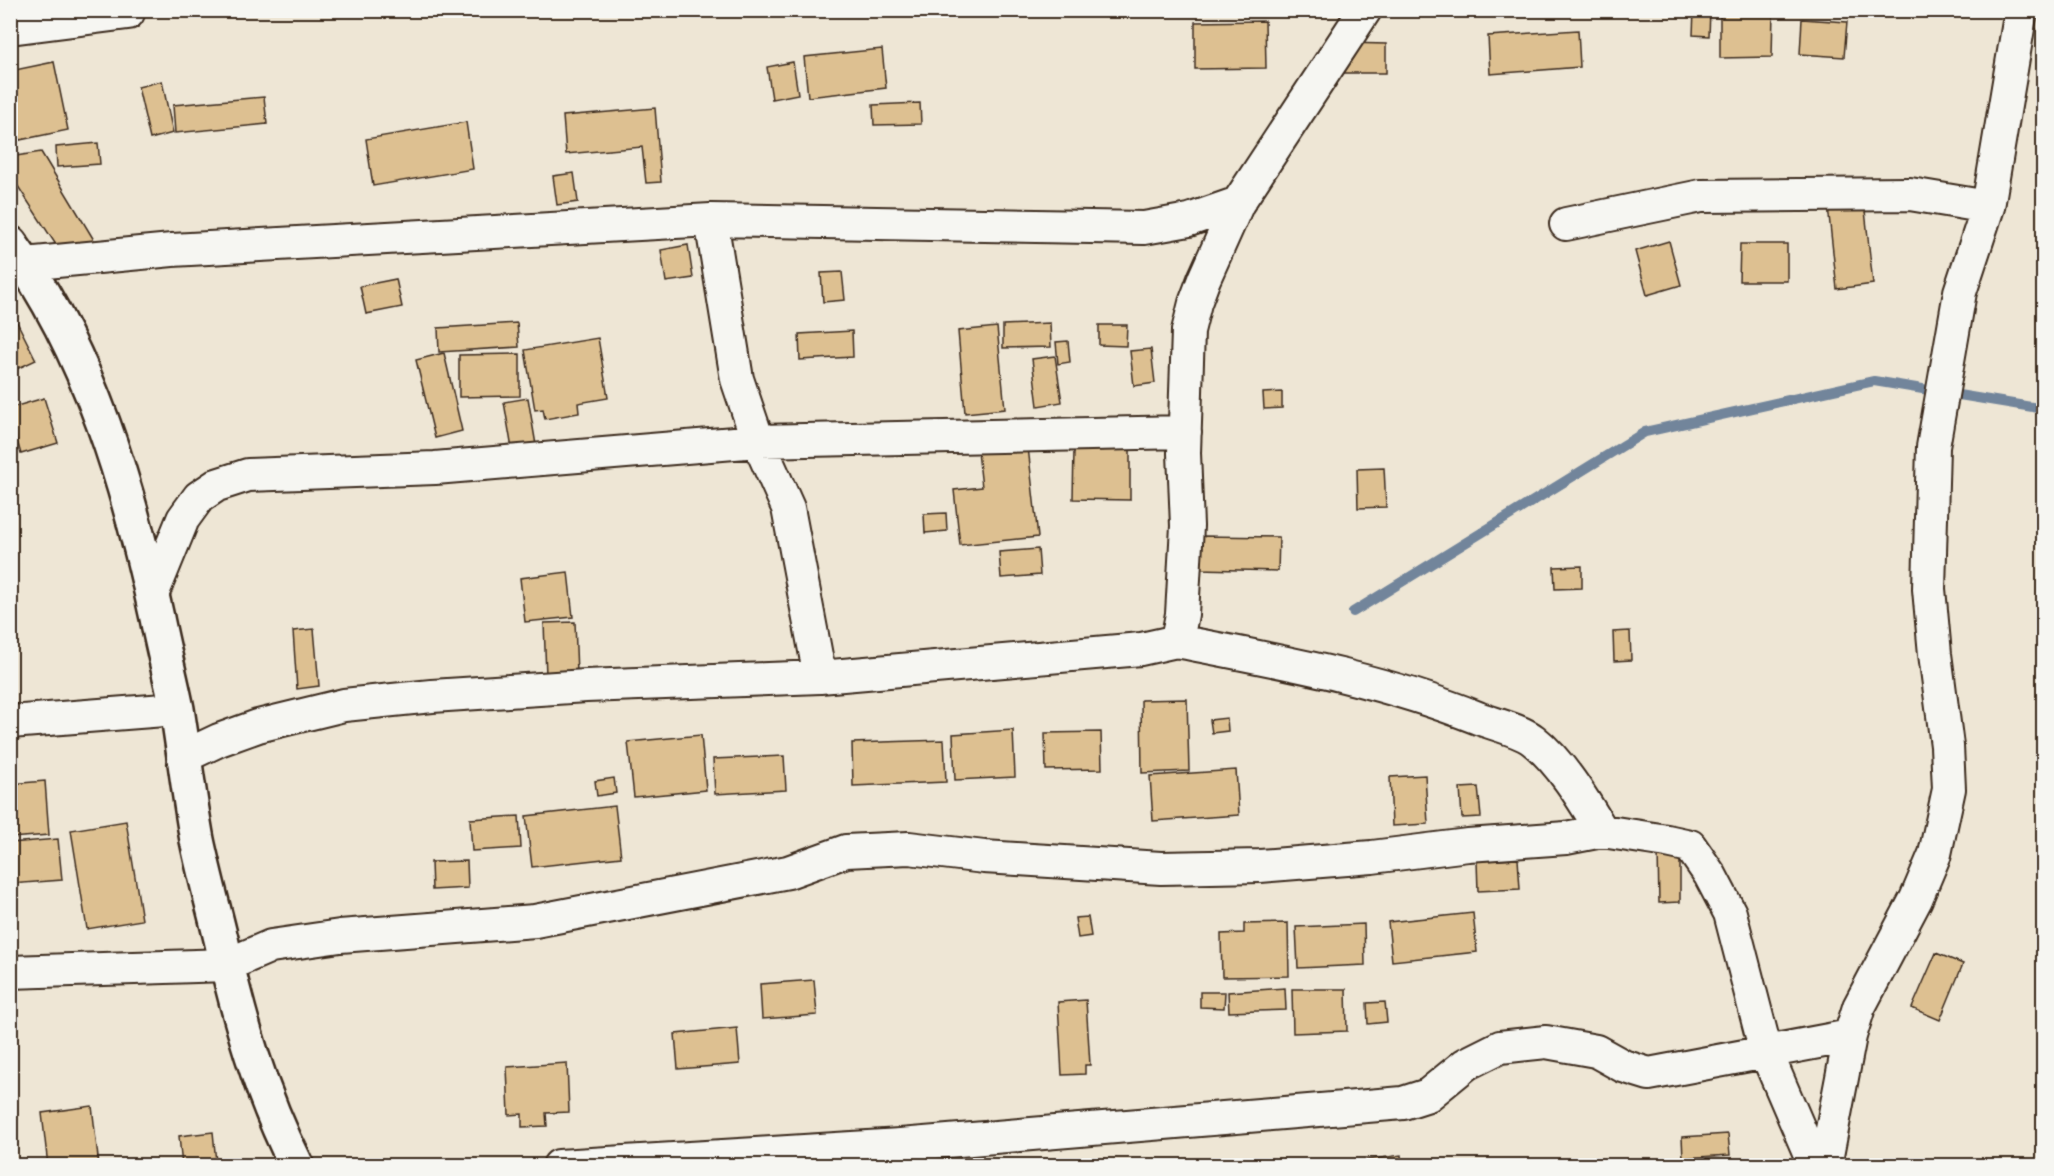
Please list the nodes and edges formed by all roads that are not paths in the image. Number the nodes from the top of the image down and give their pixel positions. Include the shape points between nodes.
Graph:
1 (1365, 10) edge
2 (2021, 10) edge
3 (128, 13) dead end
4 (10, 28) edge
5 (1238, 203) junction
6 (1988, 207) junction
7 (711, 220) junction
8 (1566, 224) dead end
9 (18, 254) edge
10 (1185, 432) junction
11 (758, 441) junction
12 (152, 595) junction
13 (1177, 640) junction
14 (820, 677) junction
15 (177, 709) junction
16 (10, 722) edge
17 (183, 757) junction
18 (1602, 831) junction
19 (226, 965) junction
20 (10, 972) edge
21 (1850, 1036) junction
22 (1766, 1052) junction
23 (297, 1166) edge
24 (559, 1166) edge
25 (1815, 1166) edge
26 (1825, 1166) edge

1 - 5 street
2 - 6 street
3 - 4 street
5 - 7 street via 1189,220 1144,228
5 - 10 street via 1204,279 1188,331
6 - 8 street via 1910,194 1701,196
6 - 21 street via 1960,292 1933,447 1929,589 1949,789 1935,854 1916,899 1859,1006
7 - 9 street via 172,250
7 - 11 street via 737,380
9 - 12 street via 78,362 120,471
10 - 11 street
10 - 13 street via 1187,526
11 - 12 street via 435,468 248,475 217,485 199,497 183,519
11 - 14 street via 788,508
12 - 15 street
13 - 14 street via 1141,649
13 - 18 street via 1338,673 1442,703 1531,738 1548,754
14 - 17 street via 586,686 344,705 258,726
15 - 16 street
15 - 17 street
17 - 19 street
18 - 19 street via 1566,838 1249,866 1161,868 984,857 909,848 846,851 788,872 535,921 340,936 272,946
18 - 22 street via 1690,846 1730,913
19 - 20 street
19 - 23 street via 261,1086
21 - 22 street
21 - 26 street
22 - 24 street via 1649,1074 1623,1066 1596,1051 1546,1042 1500,1047 1466,1064 1428,1095 1403,1103 900,1145
22 - 25 street

